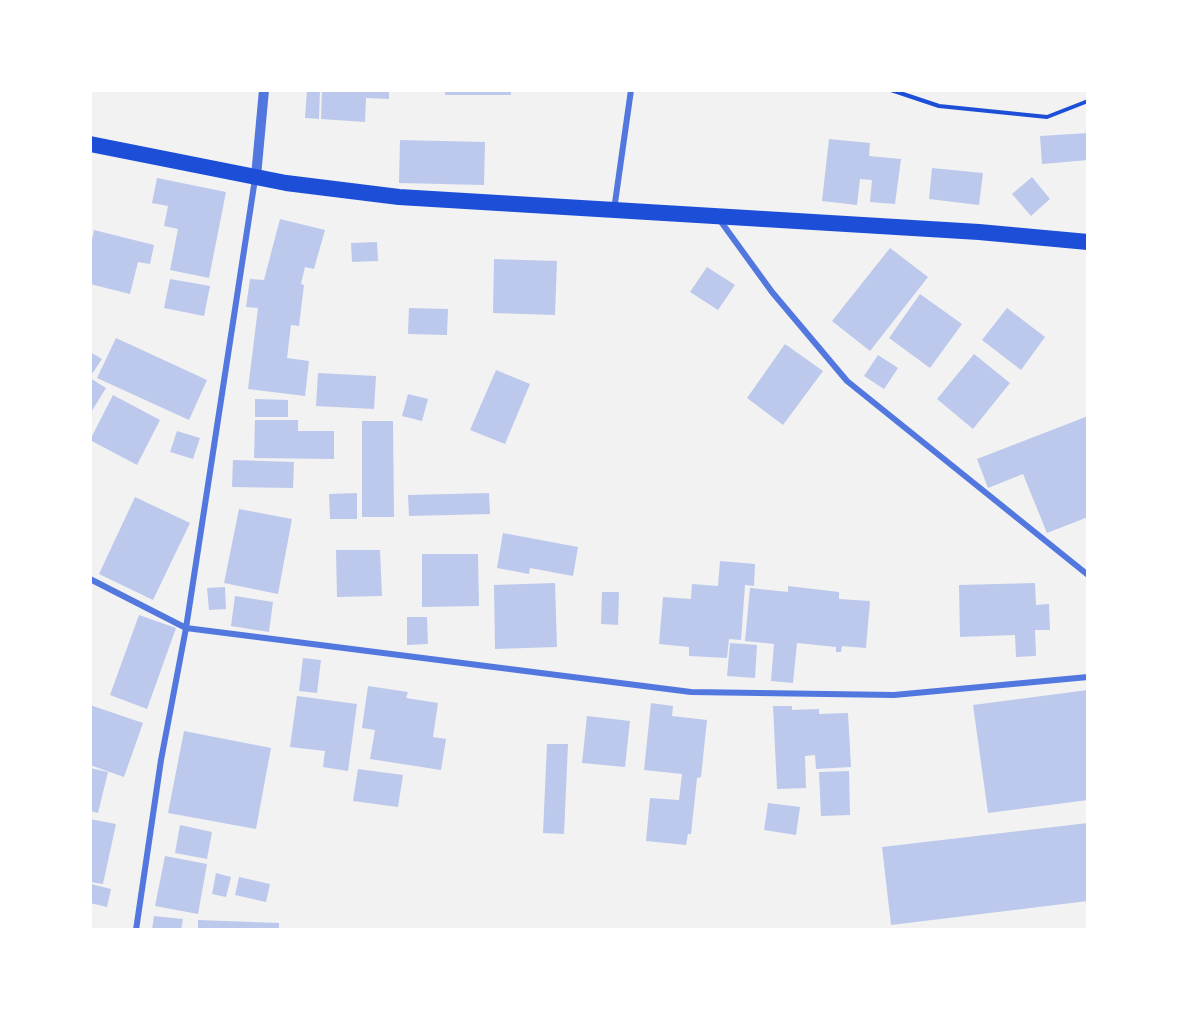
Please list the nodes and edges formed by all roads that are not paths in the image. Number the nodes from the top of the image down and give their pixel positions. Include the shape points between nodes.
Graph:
1 (264, 90) edge
2 (631, 90) edge
3 (90, 144) edge
4 (256, 176) junction
5 (614, 210) junction
6 (717, 217) junction
7 (1088, 242) edge
8 (1088, 575) edge
9 (90, 579) edge
10 (186, 628) junction
11 (1088, 677) edge
12 (136, 930) edge

1 - 4 street
2 - 5 street
3 - 4 highway
4 - 5 highway via 399,197
4 - 10 street
5 - 6 highway
6 - 7 highway
6 - 8 street via 772,292 847,381
9 - 10 street
10 - 11 street via 691,692 894,695
10 - 12 street via 161,760

